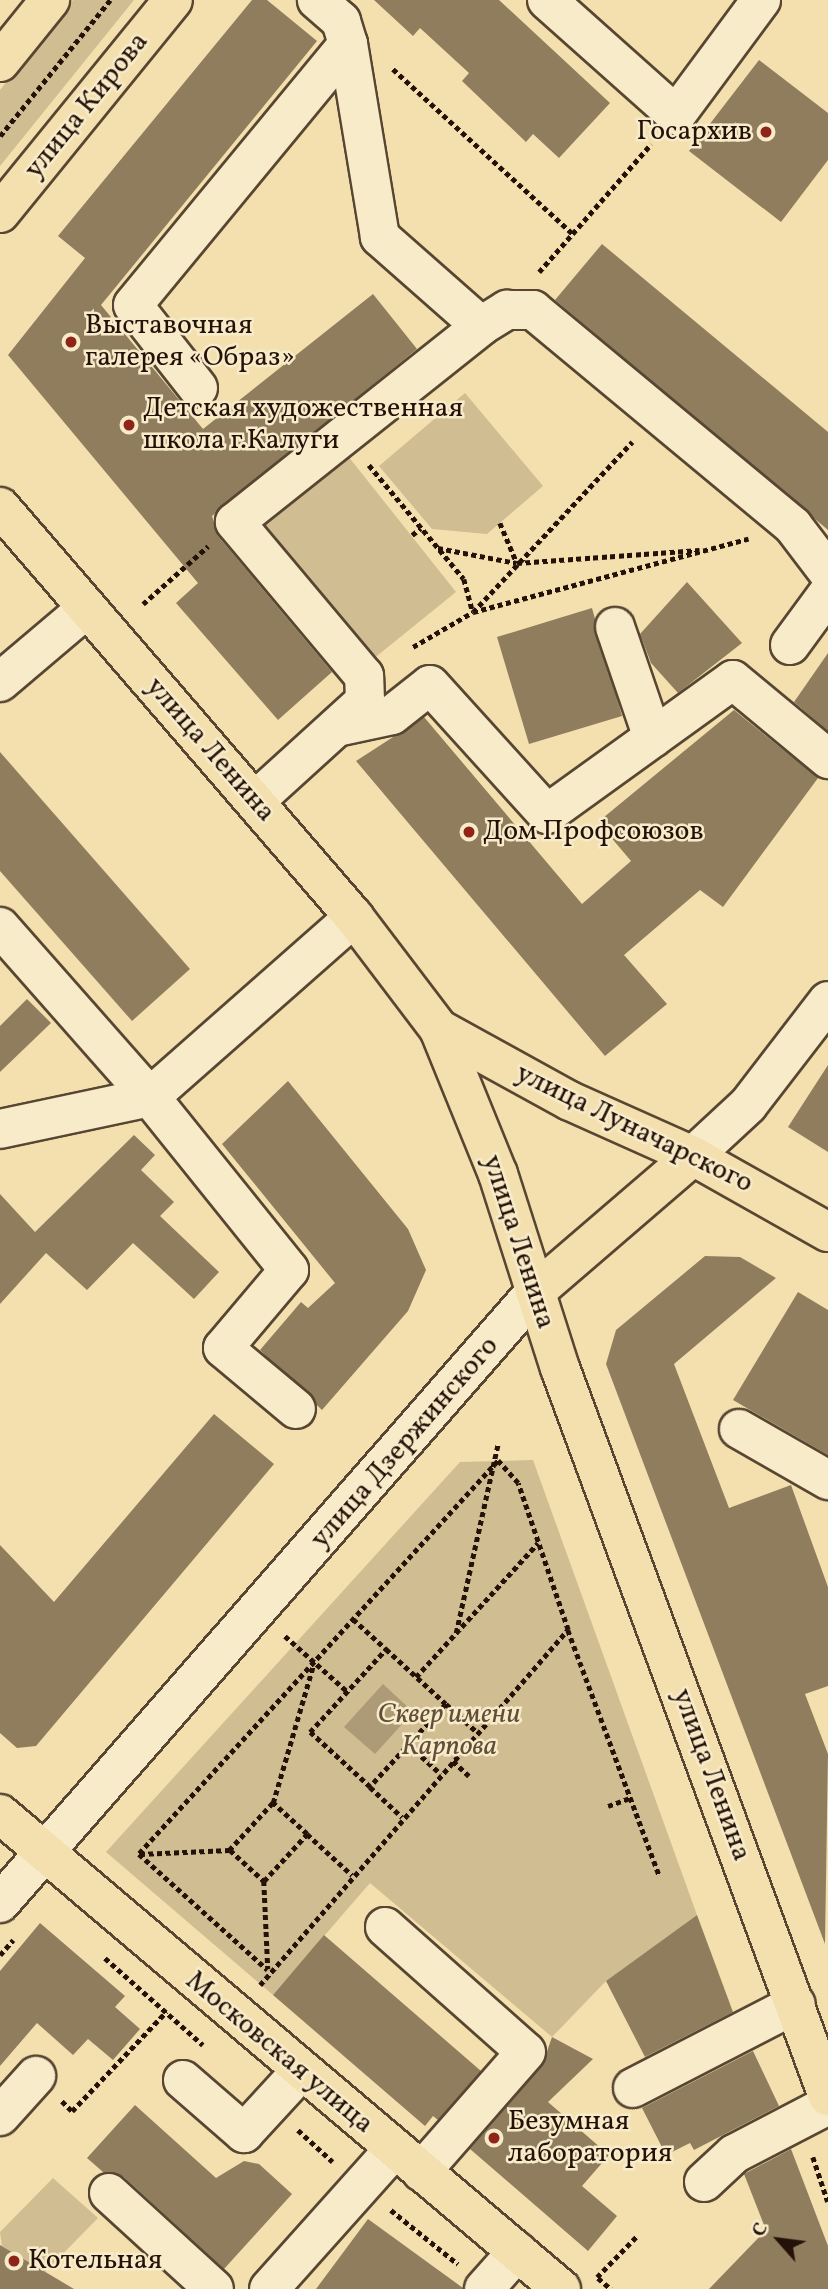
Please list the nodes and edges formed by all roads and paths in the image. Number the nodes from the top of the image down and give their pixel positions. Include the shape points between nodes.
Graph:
1 (50, 0) edge
2 (110, 0) edge
3 (173, 0) edge
4 (547, 0) edge
5 (761, 0) edge
6 (335, 22) edge
7 (0, 62) edge
8 (676, 116) junction
9 (0, 136) edge
10 (0, 213) edge
11 (572, 233) junction
12 (494, 318) junction
13 (198, 387) dead end
14 (659, 414) junction
15 (341, 432) junction
16 (0, 507) edge
17 (236, 522) junction
18 (500, 523) dead end
19 (793, 526) junction
20 (421, 528) junction
21 (412, 536) dead end
22 (437, 547) junction
23 (713, 549) junction
24 (517, 564) junction
25 (828, 572) edge
26 (828, 593) edge
27 (142, 604) dead end
28 (86, 609) junction
29 (473, 612) junction
30 (615, 627) dead end
31 (790, 645) dead end
32 (364, 676) junction
33 (0, 682) edge
34 (337, 726) junction
35 (653, 738) junction
36 (828, 759) edge
37 (255, 802) junction
38 (354, 917) junction
39 (0, 926) edge
40 (828, 1002) edge
41 (439, 1029) junction
42 (150, 1097) junction
43 (0, 1129) edge
44 (694, 1156) junction
45 (828, 1232) edge
46 (535, 1292) junction
47 (296, 1409) dead end
48 (739, 1429) dead end
49 (498, 1443) dead end
50 (498, 1461) junction
51 (828, 1480) edge
52 (538, 1543) junction
53 (353, 1619) junction
54 (568, 1630) junction
55 (456, 1633) junction
56 (276, 1645) dead end
57 (386, 1649) junction
58 (314, 1662) junction
59 (416, 1676) junction
60 (347, 1691) junction
61 (446, 1704) junction
62 (477, 1732) junction
63 (409, 1745) junction
64 (453, 1761) junction
65 (441, 1774) junction
66 (470, 1776) dead end
67 (370, 1787) junction
68 (630, 1798) junction
69 (273, 1802) junction
70 (608, 1806) dead end
71 (0, 1814) edge
72 (402, 1817) junction
73 (307, 1834) junction
74 (230, 1850) junction
75 (41, 1853) junction
76 (139, 1854) junction
77 (352, 1875) junction
78 (659, 1875) dead end
79 (264, 1881) junction
80 (0, 1903) edge
81 (385, 1927) dead end
82 (268, 1970) junction
83 (245, 1983) dead end
84 (261, 1984) dead end
85 (256, 1992) dead end
86 (796, 2004) junction
87 (166, 2012) dead end
88 (301, 2071) junction
89 (824, 2073) edge
90 (36, 2076) joint
91 (183, 2080) dead end
92 (632, 2088) dead end
93 (828, 2105) edge
94 (0, 2116) edge
95 (408, 2160) junction
96 (704, 2182) dead end
97 (109, 2193) dead end
98 (517, 2252) junction
99 (598, 2278) dead end
100 (214, 2289) edge
101 (269, 2289) edge
102 (484, 2289) edge
103 (561, 2289) edge
104 (611, 2289) edge

1 - 7 main road
2 - 9 path
3 - 10 main road, улица Кирова
4 - 8 street
5 - 8 street
6 - 11 path
6 - 12 street via 380,237
6 - 13 street via 132,305
8 - 11 path
11 - 12 path
12 - 14 street via 533,310
12 - 15 street
14 - 19 street
14 - 24 path
15 - 17 street
15 - 20 path
16 - 28 main road, улица Ленина
17 - 27 path
17 - 32 street
18 - 24 path
19 - 23 path
19 - 25 street
20 - 21 path
20 - 22 path
22 - 24 path
22 - 29 path via 464,579
23 - 24 path
23 - 29 path
24 - 29 path
26 - 31 street
28 - 33 street
28 - 37 main road, улица Ленина
29 - 32 path
30 - 35 street
32 - 34 street via 365,701
34 - 35 street via 392,715 430,685 547,814
34 - 37 street
35 - 36 street via 733,680
37 - 38 main road, улица Ленина
38 - 41 main road, улица Ленина
38 - 42 street
39 - 42 street
40 - 44 street, улица Дзержинского via 748,1105
41 - 44 main road, улица Луначарского via 570,1101
41 - 46 main road, улица Ленина via 498,1174
42 - 43 street
42 - 47 street via 289,1270 223,1348
44 - 45 main road, улица Луначарского
44 - 46 main road, улица Дзержинского
46 - 75 street, улица Дзержинского
46 - 86 main road, улица Ленина
48 - 51 street
49 - 50 path
50 - 52 path via 517,1483
50 - 53 path
50 - 55 path
52 - 54 path
52 - 55 path
53 - 57 path
53 - 58 path
54 - 62 path
54 - 68 path
55 - 59 path
56 - 58 path via 285,1635
57 - 59 path
57 - 60 path
58 - 60 path
58 - 69 path
58 - 76 path
59 - 61 path
60 - 67 path via 310,1732
61 - 62 path
61 - 63 path
62 - 64 path
63 - 65 path
63 - 67 path
64 - 65 path
64 - 66 path
65 - 72 path
67 - 72 path
68 - 70 path
68 - 78 path
69 - 73 path
69 - 74 path
71 - 75 main road, Московская улица
72 - 77 path
73 - 77 path
73 - 79 path
74 - 76 path
74 - 79 path
75 - 80 street, улица Дзержинского
75 - 88 main road, Московская улица
76 - 82 path
77 - 82 path
79 - 82 path
81 - 95 street via 526,2052
82 - 84 path
83 - 85 path
86 - 89 main road, улица Ленина
86 - 92 street
87 - 90 path via 72,2111
88 - 91 street via 244,2133
88 - 95 main road, Московская улица
90 - 94 street
93 - 96 street via 734,2154
95 - 98 main road, Московская улица
95 - 101 street
97 - 100 street
98 - 102 street
98 - 103 main road, Московская улица
99 - 104 path

